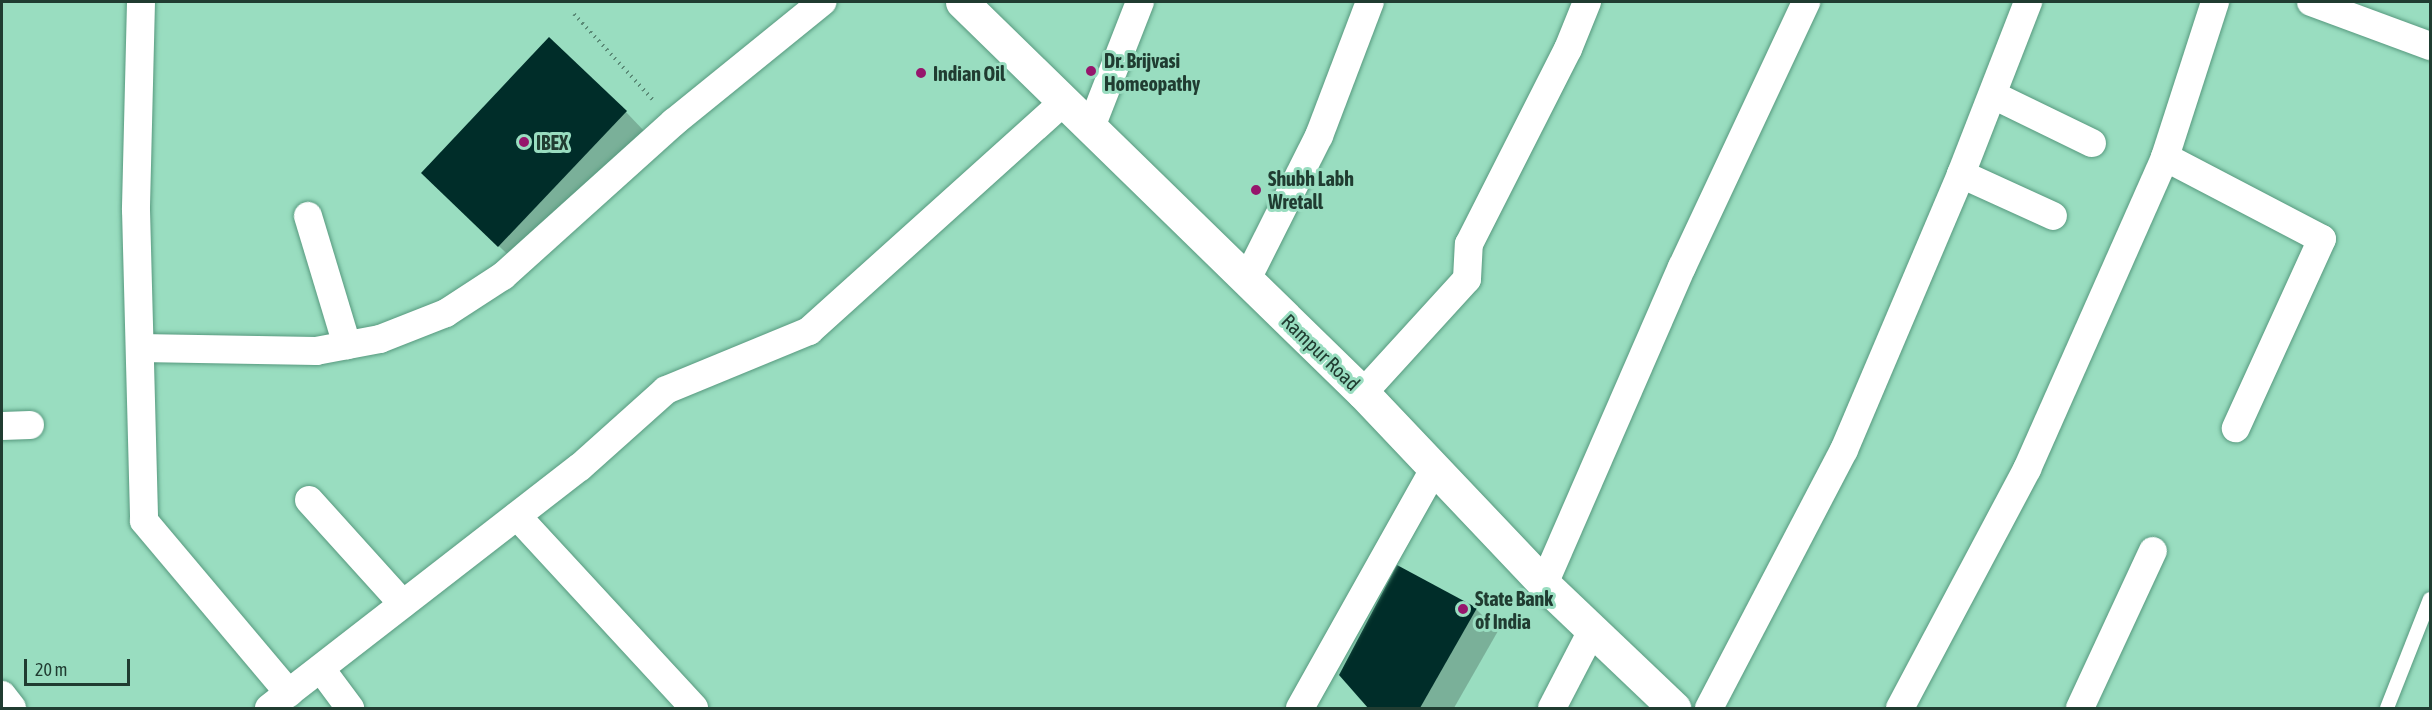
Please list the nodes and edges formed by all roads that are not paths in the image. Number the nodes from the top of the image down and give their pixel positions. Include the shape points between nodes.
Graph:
1 (141, 2) edge
2 (822, 2) edge
3 (962, 2) edge
4 (1140, 2) edge
5 (1370, 2) edge
6 (1587, 2) edge
7 (1806, 2) edge
8 (2028, 2) edge
9 (2215, 2) edge
10 (2311, 2) edge
11 (2351, 9) edge
12 (2430, 46) edge
13 (1993, 95) junction
14 (1064, 102) junction
15 (1091, 127) junction
16 (2092, 143) dead end
17 (2165, 157) junction
18 (1961, 174) junction
19 (308, 216) dead end
20 (2052, 216) dead end
21 (1247, 279) junction
22 (347, 345) junction
23 (140, 348) junction
24 (1363, 393) junction
25 (30, 425) dead end
26 (2, 426) edge
27 (2236, 428) dead end
28 (1435, 467) junction
29 (309, 500) dead end
30 (517, 516) junction
31 (2153, 551) dead end
32 (1544, 584) junction
33 (2430, 599) edge
34 (403, 604) junction
35 (1593, 629) junction
36 (321, 669) junction
37 (2, 695) edge
38 (279, 701) edge
39 (12, 708) edge
40 (350, 708) edge
41 (694, 708) edge
42 (1300, 708) edge
43 (1552, 708) edge
44 (1674, 708) edge
45 (1709, 708) edge
46 (1900, 708) edge
47 (2080, 708) edge
48 (2387, 708) edge

1 - 23 street via 136,210
2 - 22 street via 674,122 503,276 446,313 380,339
3 - 14 main road, Rampur Road
4 - 15 street
5 - 21 street via 1319,136
6 - 24 street via 1568,49 1469,244 1467,279
7 - 32 street via 1682,267
8 - 13 street
9 - 17 street
10 - 11 street
11 - 12 street
13 - 16 street
13 - 18 street
14 - 15 main road, Rampur Road
14 - 30 street via 809,331 666,390 580,467
15 - 21 main road, Rampur Road
17 - 27 street via 2322,239
17 - 46 street via 2027,469
18 - 20 street
18 - 45 street via 1844,450
19 - 22 street
21 - 24 main road, Rampur Road
22 - 23 street via 316,351
23 - 38 street via 144,521
24 - 28 main road, Rampur Road
25 - 26 street
28 - 32 main road, Rampur Road
28 - 42 street
29 - 34 street
30 - 34 street
30 - 41 street
31 - 47 street
32 - 35 main road, Rampur Road
33 - 48 lane
34 - 36 street
35 - 43 street
35 - 44 main road, Rampur Road
36 - 38 street
36 - 40 street
37 - 39 street

